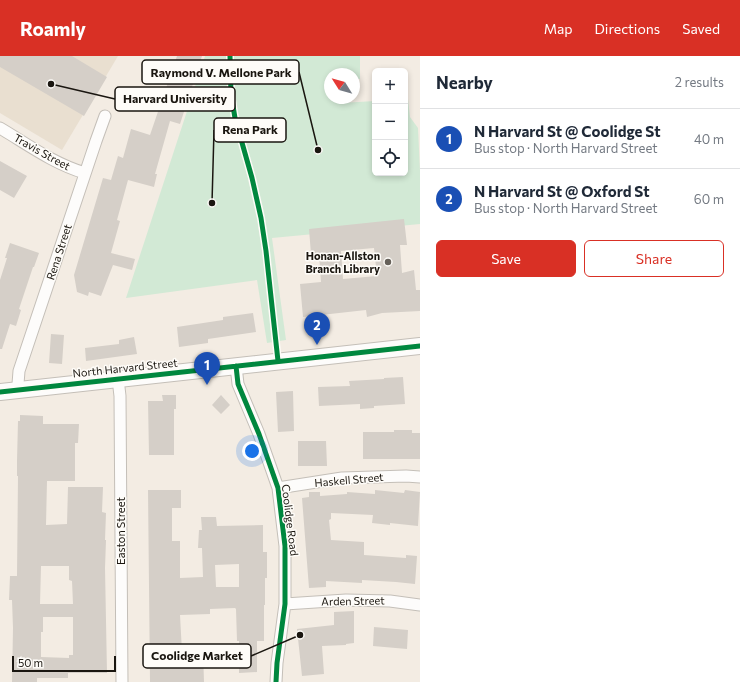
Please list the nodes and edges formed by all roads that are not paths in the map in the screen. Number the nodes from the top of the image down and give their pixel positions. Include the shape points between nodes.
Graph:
1 (105, 116) dead end
2 (0, 128) edge
3 (85, 173) junction
4 (420, 346) edge
5 (236, 366) junction
6 (118, 379) junction
7 (18, 390) junction
8 (0, 392) edge
9 (420, 477) edge
10 (278, 488) junction
11 (285, 604) junction
12 (420, 605) edge
13 (122, 682) edge
14 (276, 682) edge

1 - 3 street, Rena Street
2 - 3 street, Travis Street via 61,164
3 - 7 street, Rena Street via 19,371
4 - 5 main road, North Harvard Street
5 - 6 main road, North Harvard Street
5 - 10 street, Coolidge Road via 238,384
6 - 7 main road, North Harvard Street
6 - 13 street, Easton Street
7 - 8 main road, North Harvard Street
9 - 10 street, Haskell Street via 342,478
10 - 11 street, Coolidge Road via 285,546
11 - 12 street, Arden Street via 346,600
11 - 14 street, Coolidge Road

